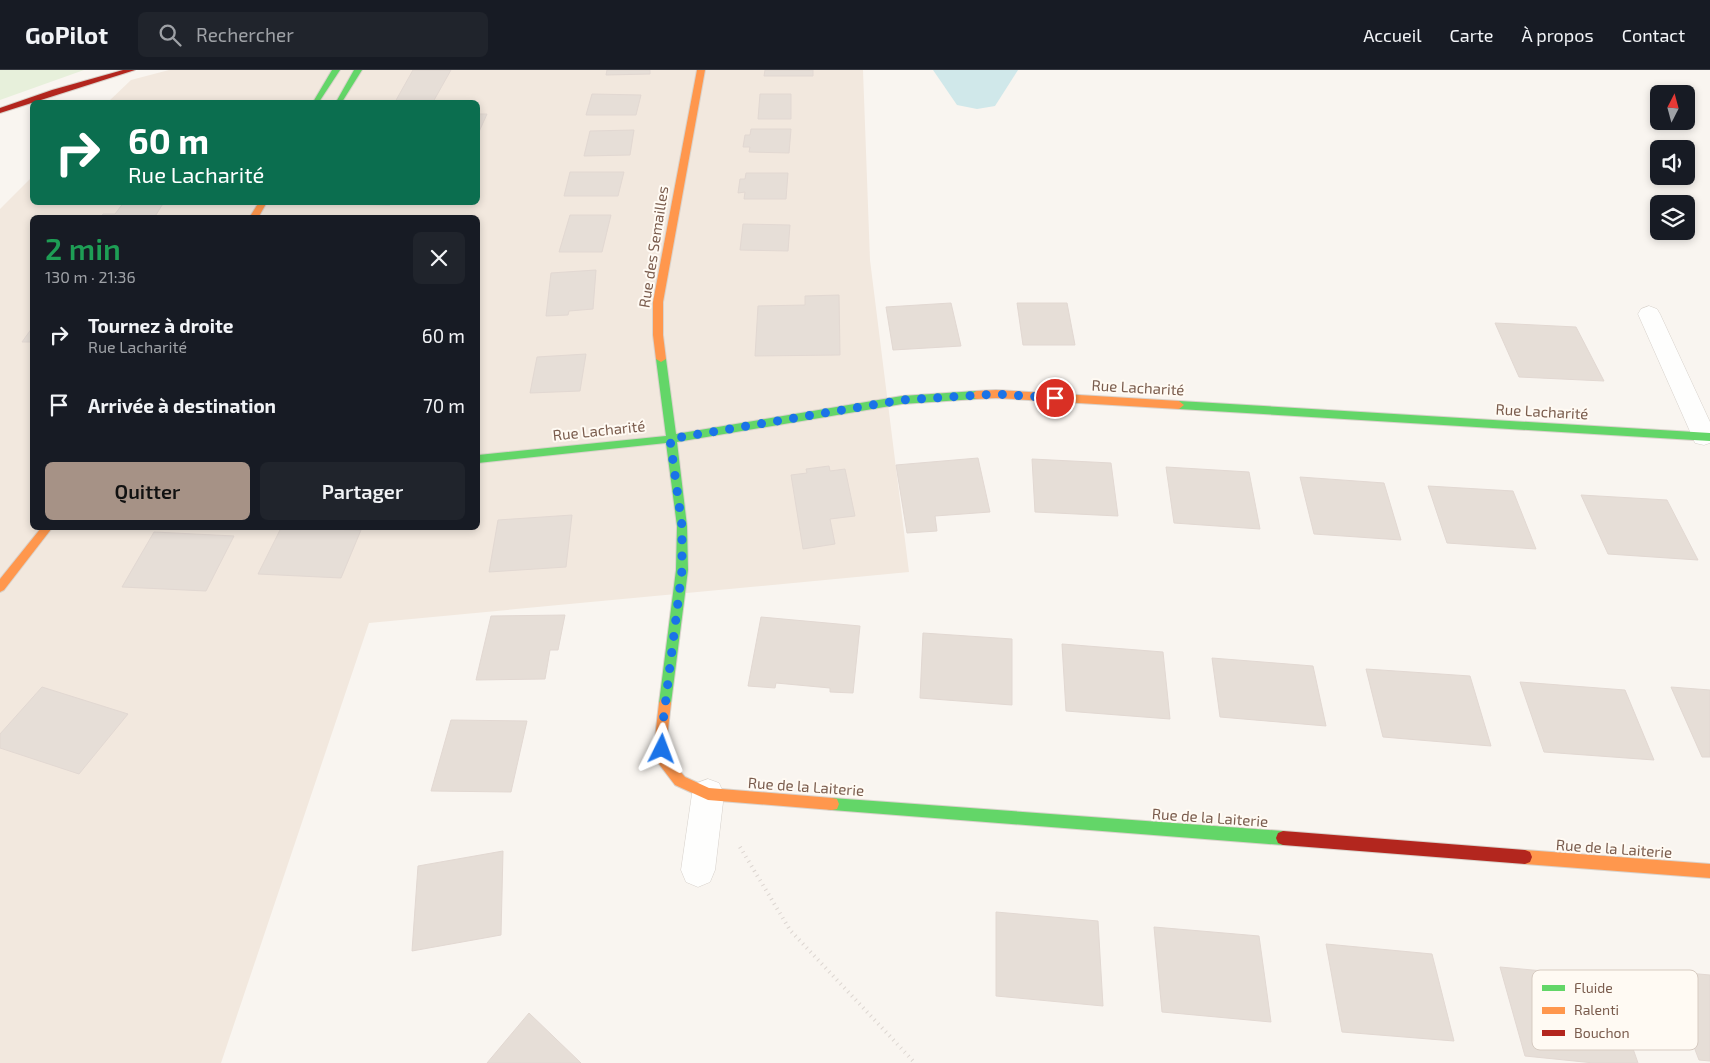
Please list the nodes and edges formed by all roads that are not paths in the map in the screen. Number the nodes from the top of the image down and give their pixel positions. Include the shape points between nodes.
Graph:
1 (131, 70) edge
2 (336, 70) edge
3 (358, 70) edge
4 (701, 70) edge
5 (32, 100) edge
6 (317, 100) edge
7 (341, 100) edge
8 (30, 101) edge
9 (0, 111) edge
10 (1649, 314) dead end
11 (1707, 436) edge
12 (670, 439) junction
13 (480, 459) edge
14 (45, 530) edge
15 (0, 587) edge
16 (708, 794) junction
17 (698, 870) dead end
18 (1710, 872) edge

1 - 5 street
2 - 6 street
3 - 7 street
4 - 12 street, Rue des Semailles via 658,302 658,335
8 - 9 street
10 - 11 street
11 - 12 street, Rue Lacharité via 996,394 902,400
12 - 13 street, Rue Lacharité
12 - 16 street, Rue des Semailles via 682,526 682,570 661,738 662,760 680,781
14 - 15 street
16 - 17 street
16 - 18 street, Rue de la Laiterie

